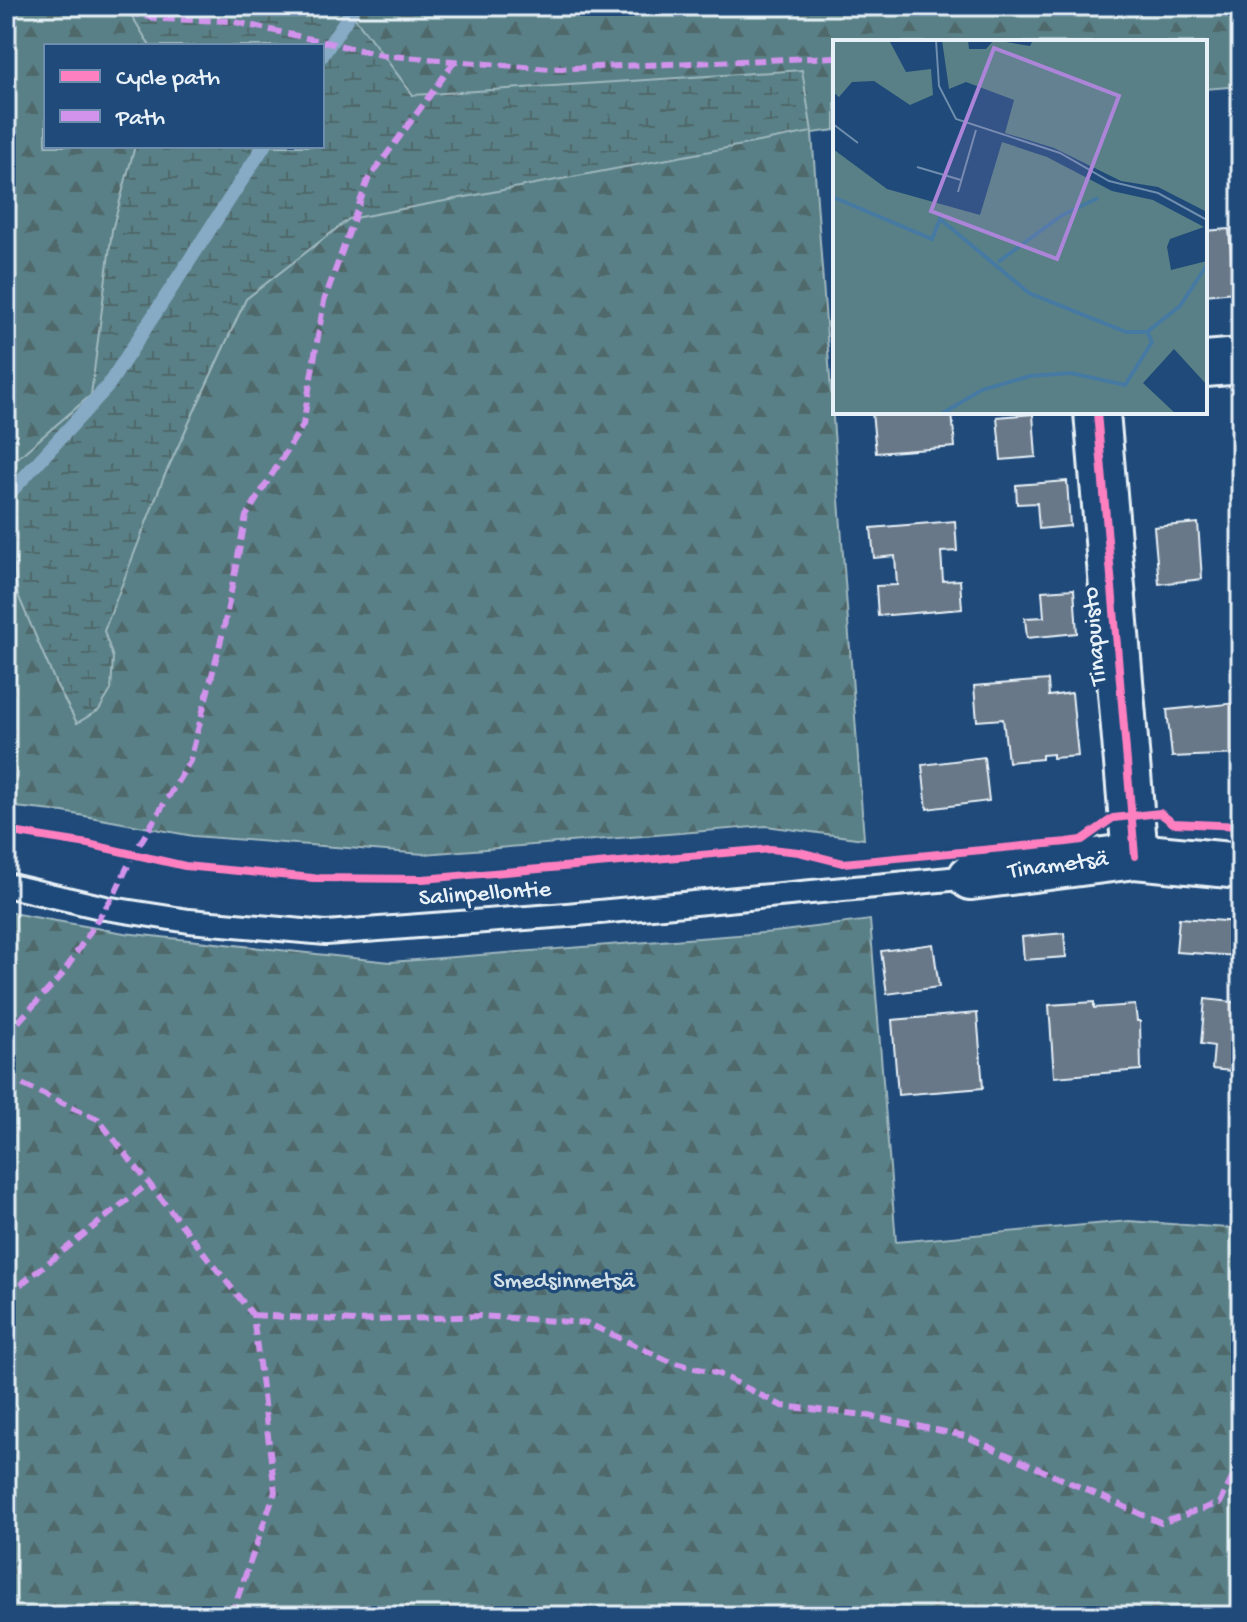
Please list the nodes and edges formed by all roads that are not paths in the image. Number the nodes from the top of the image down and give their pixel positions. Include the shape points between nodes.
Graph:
1 (1241, 361) edge
2 (1207, 364) edge
3 (1097, 414) edge
4 (1135, 856) junction
5 (1241, 866) edge
6 (971, 877) joint
7 (6, 885) edge

1 - 2 street
3 - 4 street, Tinapuisto
4 - 5 street, Tinametsä
4 - 6 street, Tinametsä
6 - 7 lane, Salinpellontie via 326,933 175,919

